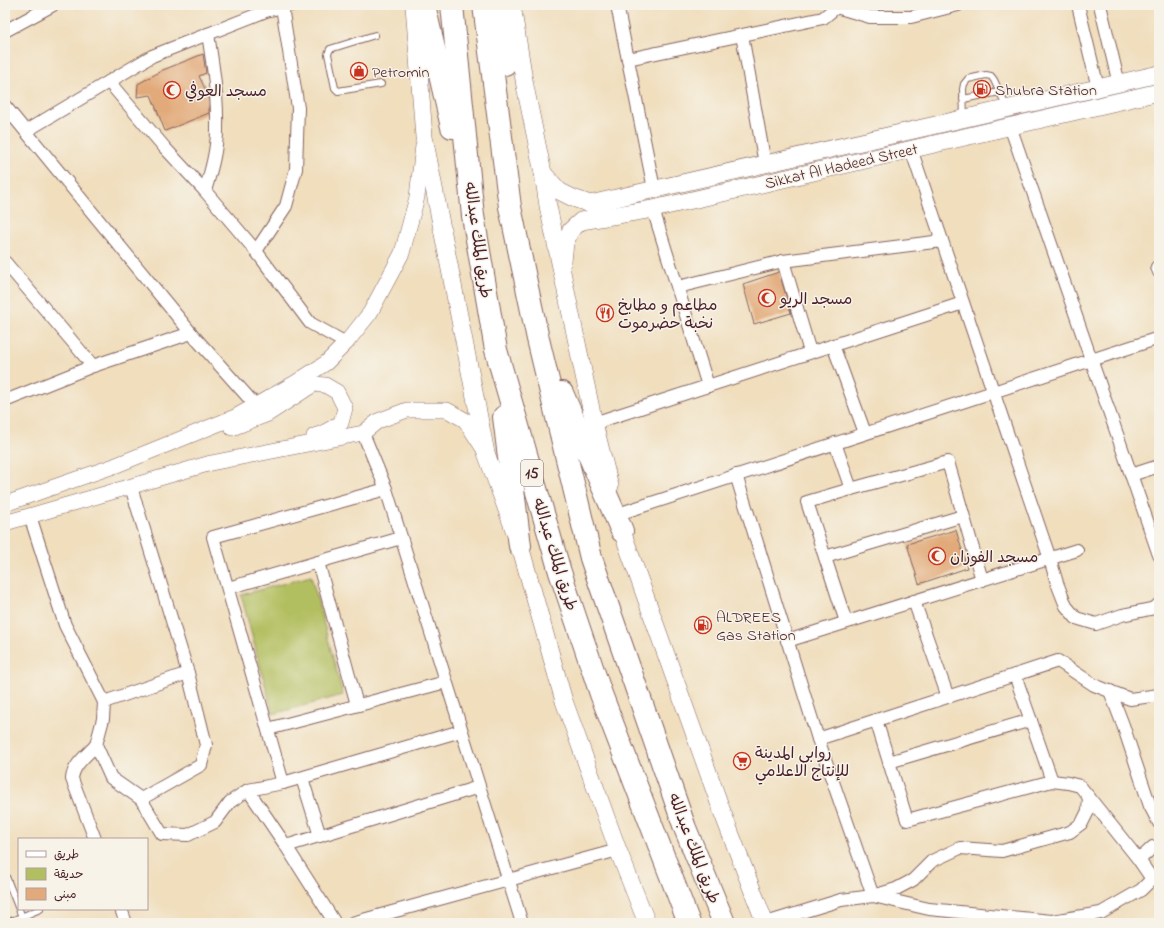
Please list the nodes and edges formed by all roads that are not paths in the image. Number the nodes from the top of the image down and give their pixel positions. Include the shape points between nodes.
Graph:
1 (53, 5) edge
2 (414, 5) edge
3 (424, 5) edge
4 (452, 5) edge
5 (484, 5) edge
6 (502, 5) edge
7 (512, 5) edge
8 (617, 5) edge
9 (958, 5) edge
10 (1078, 5) edge
11 (1100, 5) edge
12 (286, 6) edge
13 (837, 6) edge
14 (5, 32) edge
15 (208, 34) junction
16 (375, 35) dead end
17 (742, 35) junction
18 (628, 59) junction
19 (1159, 74) edge
20 (109, 82) junction
21 (381, 84) dead end
22 (1119, 84) junction
23 (1098, 88) junction
24 (1000, 92) junction
25 (1159, 92) edge
26 (963, 99) junction
27 (5, 106) edge
28 (1007, 108) junction
29 (964, 119) junction
30 (1010, 126) junction
31 (26, 131) junction
32 (424, 137) junction
33 (911, 149) junction
34 (764, 164) junction
35 (543, 174) junction
36 (654, 189) junction
37 (205, 190) junction
38 (510, 207) junction
39 (653, 209) junction
40 (592, 211) junction
41 (473, 216) junction
42 (942, 240) junction
43 (256, 251) junction
44 (783, 261) junction
45 (5, 262) edge
46 (562, 276) junction
47 (678, 286) junction
48 (963, 302) junction
49 (192, 333) junction
50 (1159, 338) edge
51 (538, 339) junction
52 (346, 343) junction
53 (833, 345) junction
54 (496, 350) junction
55 (810, 352) junction
56 (1091, 360) junction
57 (93, 366) junction
58 (708, 386) junction
59 (993, 392) junction
60 (5, 401) edge
61 (256, 406) junction
62 (594, 423) junction
63 (363, 433) junction
64 (865, 433) junction
65 (835, 443) junction
66 (159, 448) junction
67 (486, 453) junction
68 (211, 463) junction
69 (1159, 466) edge
70 (736, 475) junction
71 (1131, 475) junction
72 (131, 487) junction
73 (386, 489) junction
74 (851, 489) junction
75 (5, 504) edge
76 (30, 516) junction
77 (963, 516) junction
78 (620, 522) junction
79 (5, 523) edge
80 (402, 538) junction
81 (520, 546) junction
82 (1077, 550) dead end
83 (1159, 555) edge
84 (825, 557) junction
85 (1050, 559) junction
86 (318, 562) junction
87 (982, 580) junction
88 (228, 588) junction
89 (914, 601) junction
90 (1159, 604) edge
91 (846, 622) junction
92 (787, 641) junction
93 (188, 673) junction
94 (1015, 675) junction
95 (446, 682) junction
96 (1110, 691) junction
97 (1159, 695) edge
98 (948, 697) junction
99 (104, 702) junction
100 (357, 705) junction
101 (876, 720) junction
102 (1031, 720) junction
103 (268, 729) junction
104 (462, 732) junction
105 (818, 739) junction
106 (96, 745) junction
107 (889, 762) junction
108 (302, 778) junction
109 (1052, 782) junction
110 (283, 783) junction
111 (479, 787) junction
112 (248, 790) junction
113 (1089, 797) junction
114 (141, 799) junction
115 (1159, 823) edge
116 (320, 836) junction
117 (95, 838) edge
118 (286, 846) junction
119 (1159, 846) edge
120 (618, 850) junction
121 (1139, 860) junction
122 (5, 874) edge
123 (508, 880) junction
124 (873, 896) junction
125 (18, 907) edge
126 (19, 910) edge
127 (38, 910) edge
128 (121, 910) edge
129 (22, 917) junction
130 (962, 918) edge
131 (7, 923) edge
132 (126, 923) edge
133 (335, 923) edge
134 (352, 923) edge
135 (522, 923) edge
136 (647, 923) edge
137 (689, 923) edge
138 (724, 923) edge
139 (765, 923) edge

1 - 14 street
2 - 32 main road
3 - 41 highway
4 - 41 highway, طريق الملك عبدالله / 15
5 - 38 highway, طريق الملك عبدالله / 15
6 - 38 highway
7 - 35 main road
8 - 18 street
9 - 13 street via 911,17 870,17
10 - 23 street
11 - 22 street
12 - 15 street via 266,11
12 - 43 street via 298,108 296,169 286,206
13 - 17 street via 823,18
15 - 20 street via 152,56
15 - 37 street via 215,78 217,131 212,170
16 - 21 lane via 330,49 328,54 335,88 338,91
17 - 18 street
17 - 34 street
18 - 36 street
19 - 22 main road, Sikkat Al Hadeed Street
20 - 31 street
20 - 37 street
22 - 23 main road, Sikkat Al Hadeed Street
23 - 28 main road, Sikkat Al Hadeed Street
24 - 26 lane
24 - 26 lane via 991,76 986,75 968,79 964,84
24 - 28 lane
25 - 30 main road, Sikkat Al Hadeed Street
26 - 29 lane
27 - 31 street
28 - 29 main road, Sikkat Al Hadeed Street
29 - 34 main road, Sikkat Al Hadeed Street
30 - 33 main road, Sikkat Al Hadeed Street
30 - 56 street
31 - 49 street
32 - 52 street via 417,196 402,253 370,313
32 - 67 main road
33 - 39 main road, Sikkat Al Hadeed Street
33 - 42 street
34 - 36 main road, Sikkat Al Hadeed Street
35 - 40 main road, Sikkat Al Hadeed Street via 559,191
35 - 46 main road
36 - 40 main road, Sikkat Al Hadeed Street
37 - 43 street
38 - 51 highway, طريق الملك عبدالله / 15
39 - 40 main road, Sikkat Al Hadeed Street
39 - 47 street
40 - 46 main road, Sikkat Al Hadeed Street via 571,230 565,243
41 - 54 highway, طريق الملك عبدالله / 15
42 - 44 street
42 - 48 street
43 - 52 street via 310,323
44 - 47 street
44 - 55 street
45 - 57 street
46 - 62 main road
47 - 58 street
48 - 53 street
48 - 59 street
49 - 57 street
49 - 61 street
50 - 56 street
51 - 78 highway
51 - 138 highway, طريق الملك عبدالله / 15 via 591,558 685,828
52 - 61 street via 326,363
53 - 55 street
53 - 64 street
54 - 81 highway
54 - 137 highway, طريق الملك عبدالله / 15 via 560,572 601,694
55 - 58 street
56 - 59 street
56 - 71 street
57 - 60 street
58 - 62 street
59 - 64 street
59 - 85 street
61 - 66 street
62 - 78 main road
63 - 67 street via 378,421 407,410 447,410 465,420
63 - 68 street
63 - 73 street
64 - 65 street
65 - 70 street
65 - 74 street
66 - 68 street via 268,414 314,384 326,385 337,392 345,408 341,423 323,433
66 - 75 street
67 - 81 main road
68 - 72 street
69 - 71 street
70 - 78 street
70 - 92 street
71 - 83 street
72 - 76 street
72 - 93 street
73 - 80 street
73 - 88 street via 213,537
74 - 77 street via 948,462
74 - 84 street via 807,502
76 - 79 street
76 - 99 street via 65,625
77 - 84 street
77 - 87 street
78 - 139 main road via 726,822
80 - 86 street
80 - 95 street
81 - 120 main road via 564,701
82 - 85 street
84 - 91 street
85 - 87 street
85 - 90 street via 1066,606 1076,618 1096,624 1155,608
86 - 88 street
86 - 100 street
87 - 89 street
88 - 103 street
89 - 91 street
89 - 98 street
91 - 92 street
92 - 105 street
93 - 99 street
93 - 114 street via 206,745 201,765
94 - 96 street via 1058,661 1094,685
94 - 98 street
94 - 102 street
95 - 100 street
95 - 104 street
96 - 97 street via 1130,699
96 - 115 street via 1150,806
98 - 101 street
99 - 106 street via 103,719
100 - 103 street
101 - 105 street
101 - 107 street
102 - 107 street
102 - 109 street
103 - 110 street
104 - 108 street
104 - 111 street
105 - 124 street
106 - 114 street via 111,778
106 - 117 street via 76,767 72,779
107 - 109 street via 907,820
108 - 110 street
108 - 116 street
109 - 113 street via 1080,786
110 - 112 street
111 - 116 street
111 - 123 street
112 - 114 street via 230,802 215,822 188,835 162,834
112 - 118 street
113 - 121 street
113 - 124 street via 1088,811 1082,823 1070,832 1002,851 960,848 932,861 913,880
116 - 118 street
118 - 133 street
119 - 121 street via 1153,847
120 - 123 street
120 - 136 main road
121 - 130 street via 1152,879 1141,890 1100,913 1052,921
122 - 125 lane
123 - 134 street
123 - 135 street
124 - 130 street
124 - 139 street via 842,900
126 - 129 lane
127 - 129 lane
128 - 132 street
129 - 131 lane

